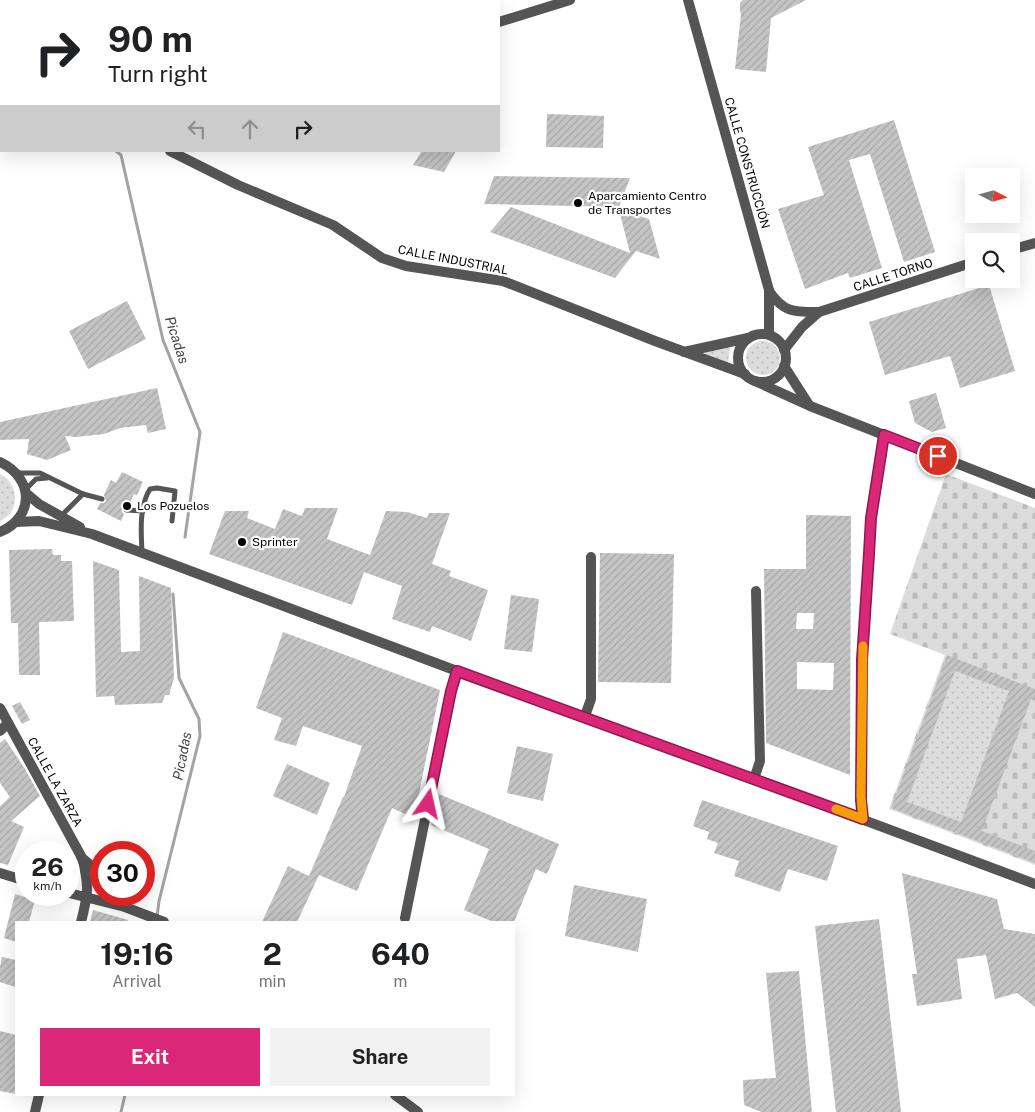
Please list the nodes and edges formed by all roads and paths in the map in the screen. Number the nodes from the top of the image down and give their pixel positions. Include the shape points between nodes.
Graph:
1 (570, 0) edge
2 (688, 0) edge
3 (500, 22) edge
4 (172, 152) edge
5 (1035, 243) edge
6 (1020, 247) edge
7 (965, 265) edge
8 (768, 290) junction
9 (819, 312) junction
10 (768, 334) junction
11 (748, 338) junction
12 (784, 350) junction
13 (684, 352) junction
14 (784, 366) junction
15 (745, 374) junction
16 (755, 381) junction
17 (810, 406) junction
18 (884, 435) junction
19 (0, 462) edge
20 (18, 474) junction
21 (48, 478) junction
22 (26, 492) junction
23 (83, 494) junction
24 (1035, 494) edge
25 (102, 499) dead end
26 (126, 510) dead end
27 (143, 511) junction
28 (61, 516) junction
29 (172, 521) dead end
30 (16, 522) junction
31 (0, 532) edge
32 (92, 534) junction
33 (142, 553) junction
34 (591, 557) dead end
35 (756, 590) dead end
36 (457, 671) junction
37 (0, 708) edge
38 (584, 716) junction
39 (8, 723) junction
40 (0, 731) edge
41 (754, 778) junction
42 (863, 819) junction
43 (81, 856) junction
44 (90, 864) edge
45 (0, 873) edge
46 (15, 878) edge
47 (1035, 884) edge
48 (80, 896) edge
49 (87, 898) junction
50 (125, 907) joint
51 (405, 918) dead end
52 (81, 921) edge
53 (163, 921) edge
54 (39, 1096) edge
55 (396, 1096) edge
56 (35, 1112) edge
57 (418, 1112) edge

1 - 3 street
2 - 8 street, CALLE CONSTRUCCIÓN
4 - 13 street, CALLE INDUSTRIAL via 238,185 333,225 382,258 406,266 503,281
5 - 6 street
7 - 9 street, CALLE TORNO
8 - 9 street, CALLE TORNO via 778,304 793,312
8 - 10 street, CALLE CONSTRUCCIÓN
9 - 12 street, CALLE TORNO
10 - 11 street
10 - 12 street via 781,343
11 - 13 street
11 - 15 street via 742,344 738,360
12 - 14 street
13 - 15 street, CALLE INDUSTRIAL
14 - 16 street via 769,380
14 - 17 street
15 - 16 street
16 - 17 street
17 - 18 street
18 - 24 street
18 - 42 street via 871,518 862,660
19 - 20 street
20 - 21 lane via 40,473
20 - 22 street
21 - 22 lane via 36,479
21 - 23 lane
22 - 28 street via 39,504
22 - 30 street via 26,503
23 - 25 lane
23 - 28 lane
26 - 27 lane
27 - 29 lane via 150,489 175,491
27 - 33 lane
28 - 32 street
30 - 31 street
30 - 32 street via 39,521
32 - 33 street
33 - 36 street
34 - 38 street via 591,699
35 - 41 street via 760,761
36 - 38 street
36 - 51 street
37 - 39 street, CALLE LA ZARZA
38 - 41 street
39 - 40 street
39 - 43 street, CALLE LA ZARZA
41 - 42 street
42 - 47 street
43 - 44 street
43 - 49 street, CALLE LA ZARZA via 88,876
45 - 46 street
48 - 49 street
49 - 50 street
49 - 52 street, CALLE LA ZARZA
50 - 53 street
54 - 56 street
55 - 57 street

